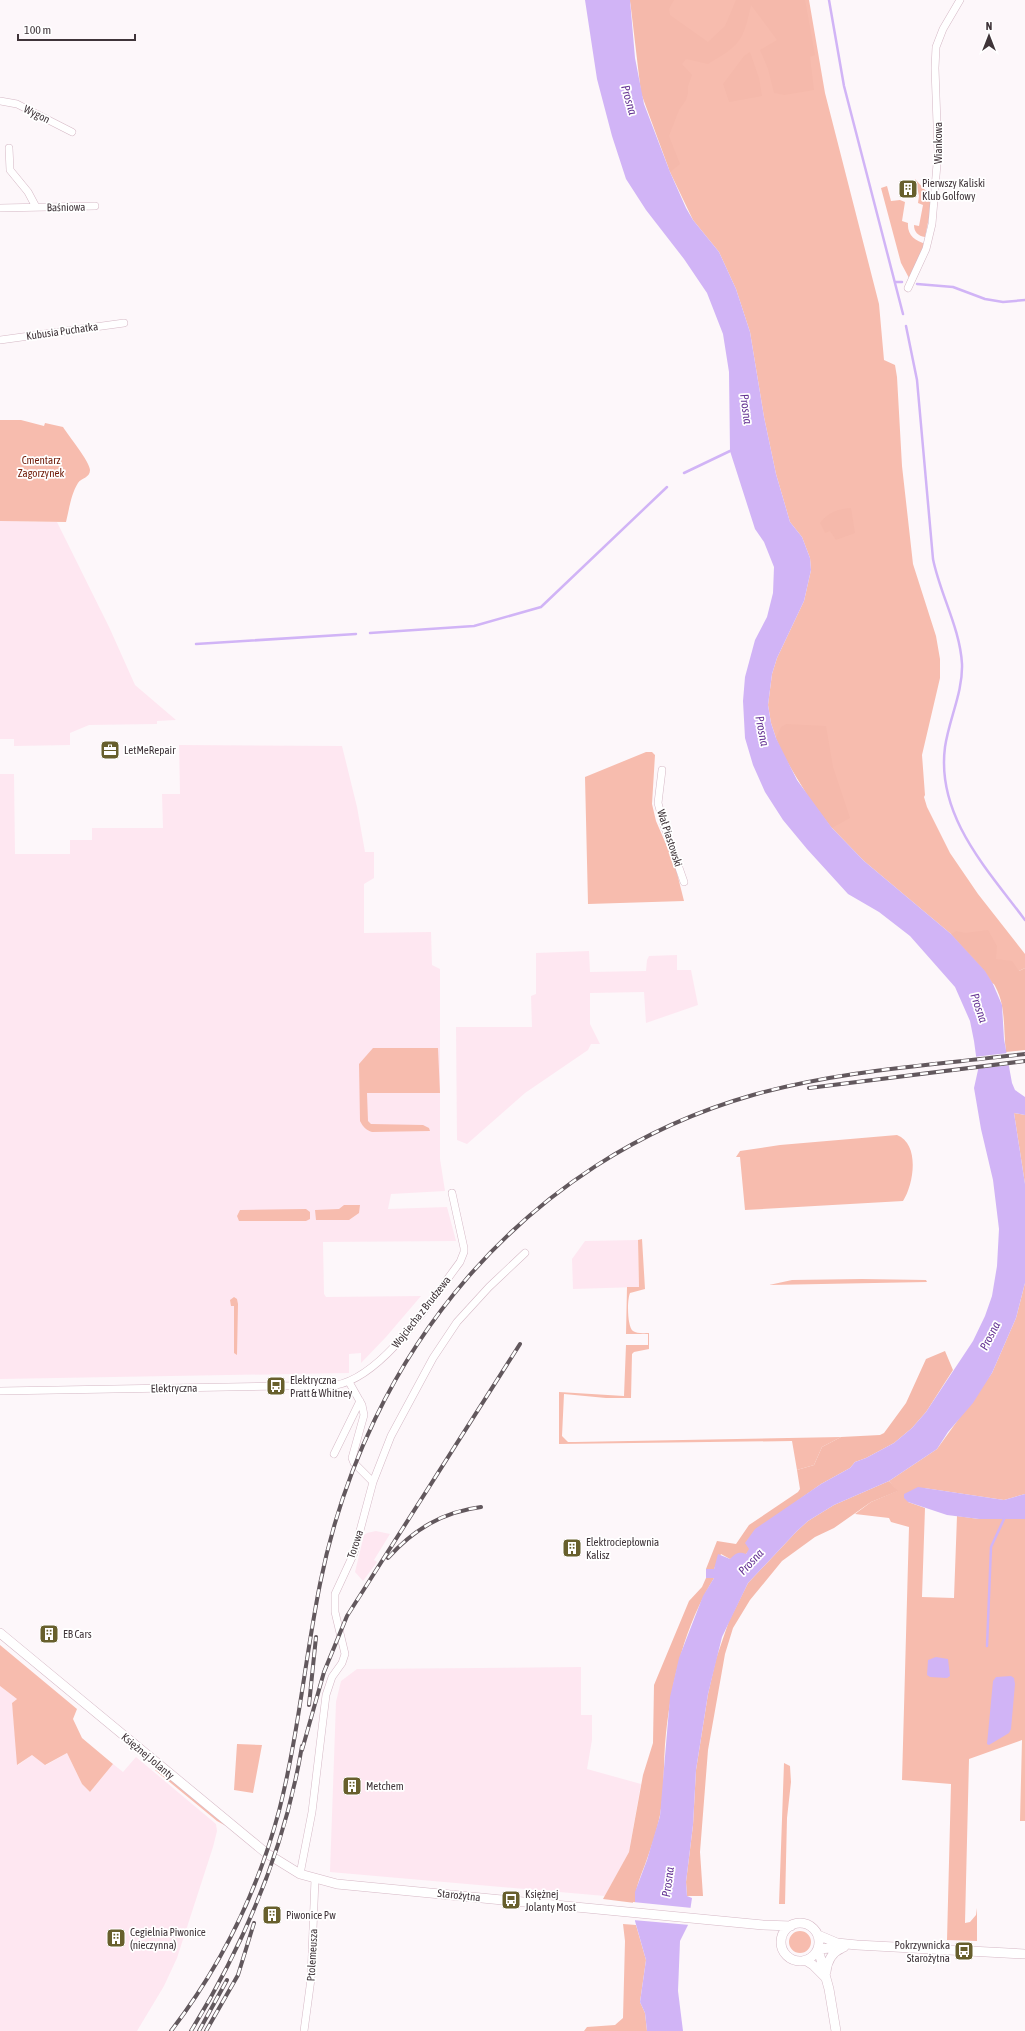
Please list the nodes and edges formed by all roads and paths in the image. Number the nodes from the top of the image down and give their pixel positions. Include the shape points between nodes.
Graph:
1 (960, 0) edge
2 (0, 101) edge
3 (72, 132) dead end
4 (9, 148) dead end
5 (95, 206) dead end
6 (36, 207) junction
7 (0, 208) edge
8 (908, 288) dead end
9 (124, 323) dead end
10 (0, 340) edge
11 (662, 770) dead end
12 (684, 882) dead end
13 (452, 1192) dead end
14 (525, 1253) dead end
15 (349, 1382) junction
16 (0, 1391) edge
17 (360, 1401) junction
18 (334, 1454) dead end
19 (374, 1482) junction
20 (0, 1633) edge
21 (300, 1874) junction
22 (315, 1879) junction
23 (763, 1925) junction
24 (791, 1926) junction
25 (818, 1935) junction
26 (782, 1942) junction
27 (857, 1945) junction
28 (844, 1947) junction
29 (818, 1949) junction
30 (1025, 1954) edge
31 (805, 1960) junction
32 (826, 1978) junction
33 (304, 2031) edge
34 (836, 2031) edge

1 - 8 street, Wiankowa via 936,47 938,152 932,224 926,249
2 - 3 street, Wygon via 17,104
4 - 6 street, Baśniowa via 10,170 28,192
5 - 6 street, Baśniowa
6 - 7 street, Baśniowa
9 - 10 street, Kubusia Puchatka
11 - 12 street, Wał Piastowski via 658,803
13 - 15 street, Wojciecha z Brudzewa via 464,1248 460,1262 395,1346 365,1373
14 - 19 street, Torowa via 470,1306 443,1343 391,1436
15 - 16 street, Elektryczna via 336,1385
15 - 17 street
17 - 18 street
17 - 19 street via 364,1414 352,1458
19 - 21 street, Torowa via 354,1553 335,1594 335,1612 345,1654 332,1677 326,1696 312,1812
20 - 21 street, Księżnej Jolanty via 266,1853
21 - 22 street, Starożytna
22 - 23 street, Starożytna via 337,1884
22 - 33 street, Ptolemeusza via 311,1979
23 - 24 street
23 - 26 street via 775,1933
24 - 25 street via 807,1924
24 - 26 street via 786,1930
25 - 27 street via 837,1943
25 - 29 street
26 - 31 street via 782,1947 789,1956
27 - 28 street
27 - 30 street
28 - 29 street
28 - 32 street via 828,1961
29 - 31 street
29 - 32 street
31 - 32 street
32 - 34 street

